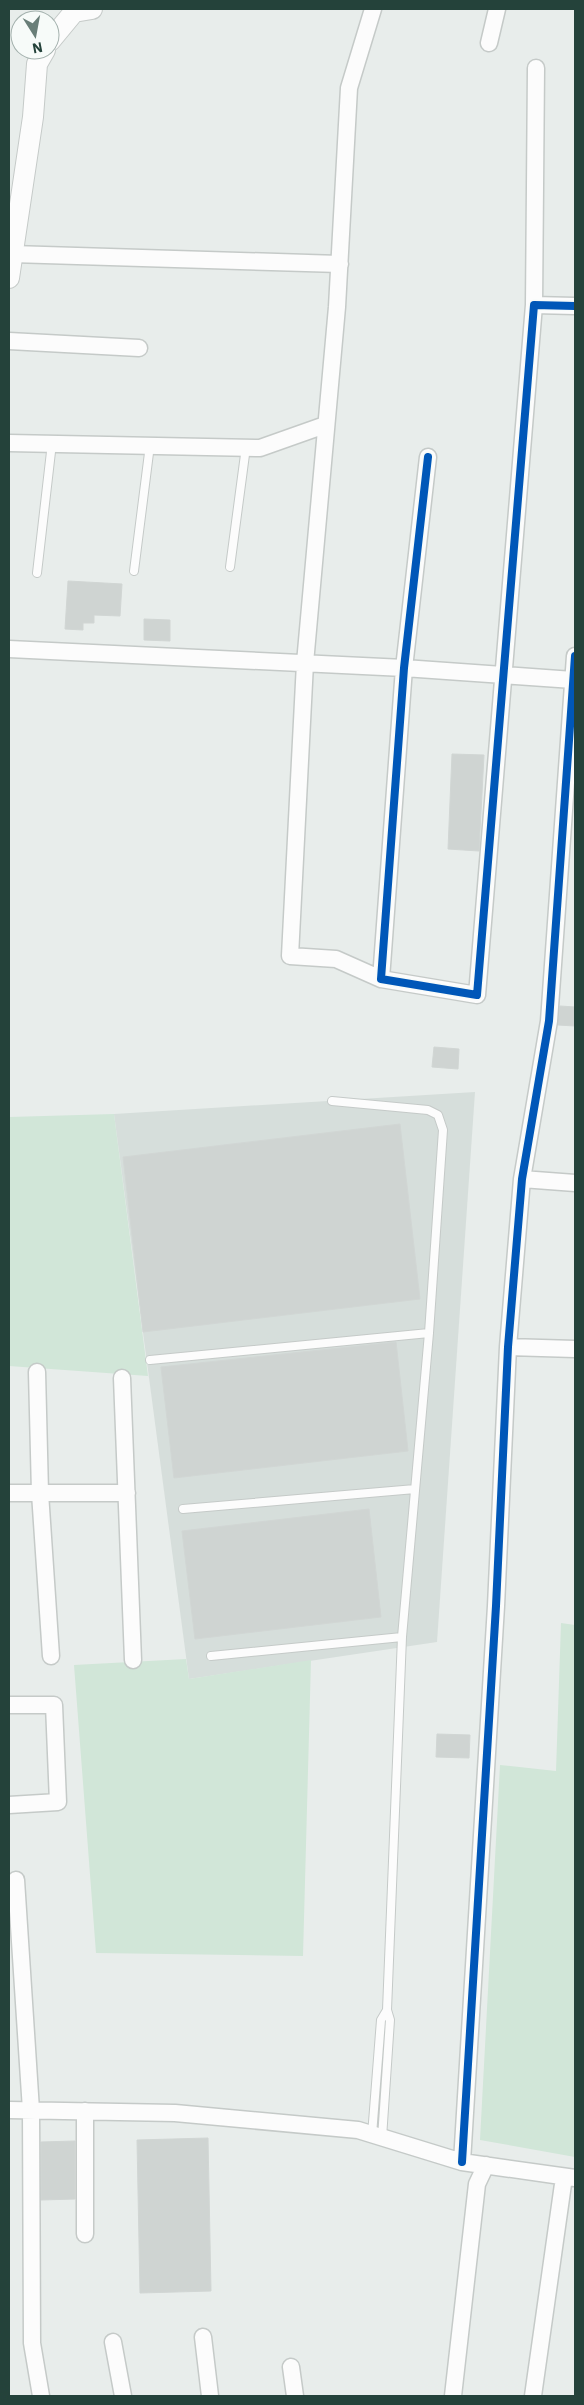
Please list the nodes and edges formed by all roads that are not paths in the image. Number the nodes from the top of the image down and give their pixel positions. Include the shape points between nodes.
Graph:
1 (373, 9) edge
2 (497, 9) edge
3 (78, 10) edge
4 (60, 30) edge
5 (489, 43) dead end
6 (39, 60) edge
7 (536, 68) dead end
8 (12, 254) junction
9 (340, 264) junction
10 (9, 278) edge
11 (534, 305) junction
12 (575, 306) edge
13 (9, 341) edge
14 (139, 348) dead end
15 (325, 425) junction
16 (9, 443) edge
17 (52, 443) junction
18 (150, 445) junction
19 (246, 448) junction
20 (428, 457) dead end
21 (230, 567) dead end
22 (134, 570) dead end
23 (37, 573) dead end
24 (9, 649) edge
25 (575, 656) edge
26 (305, 663) junction
27 (404, 668) junction
28 (502, 675) junction
29 (573, 680) junction
30 (381, 980) junction
31 (332, 1101) dead end
32 (522, 1180) junction
33 (575, 1183) edge
34 (429, 1332) junction
35 (508, 1347) junction
36 (575, 1349) edge
37 (150, 1360) dead end
38 (36, 1372) dead end
39 (122, 1378) dead end
40 (415, 1489) junction
41 (9, 1493) edge
42 (40, 1493) junction
43 (127, 1493) junction
44 (183, 1509) dead end
45 (402, 1638) junction
46 (51, 1656) dead end
47 (211, 1656) dead end
48 (133, 1660) dead end
49 (9, 1705) edge
50 (9, 1805) edge
51 (16, 1880) dead end
52 (9, 2110) edge
53 (31, 2110) junction
54 (85, 2111) junction
55 (377, 2136) junction
56 (462, 2162) junction
57 (486, 2165) junction
58 (570, 2178) edge
59 (85, 2234) dead end
60 (203, 2337) dead end
61 (113, 2342) dead end
62 (291, 2366) dead end
63 (41, 2396) edge
64 (123, 2396) edge
65 (210, 2396) edge
66 (295, 2396) edge
67 (453, 2396) edge
68 (534, 2396) edge

1 - 9 street via 349,88
2 - 5 street
3 - 4 street
6 - 8 street
7 - 11 street
8 - 9 street
8 - 10 street
9 - 15 street
11 - 12 street
11 - 28 street
13 - 14 street
15 - 19 street via 260,448
15 - 26 street
16 - 17 street
17 - 18 street
17 - 23 lane
18 - 19 street
18 - 22 lane
19 - 21 lane
20 - 27 street
24 - 26 street
25 - 29 street
26 - 27 street
26 - 30 street via 290,956 336,959
27 - 28 street
27 - 30 street
28 - 29 street
28 - 30 street via 477,995
29 - 32 street via 549,1021
31 - 34 lane via 428,1110 438,1115 441,1122 443,1140
32 - 33 street
32 - 35 street
34 - 37 lane
34 - 40 lane
35 - 36 street
35 - 56 street via 496,1606
38 - 42 street
39 - 43 street
40 - 44 lane
40 - 45 lane
41 - 42 street
42 - 43 street
42 - 46 street
43 - 48 street
45 - 47 lane
45 - 55 lane via 387,2010 390,2020
49 - 50 street via 54,1705 58,1802
51 - 53 street
52 - 53 street
53 - 54 street
53 - 63 street via 32,2343
54 - 55 street via 174,2112 358,2130
54 - 59 street
55 - 56 street
56 - 57 street
57 - 58 street
57 - 67 street via 477,2184
58 - 68 street
60 - 65 street
61 - 64 street
62 - 66 street

